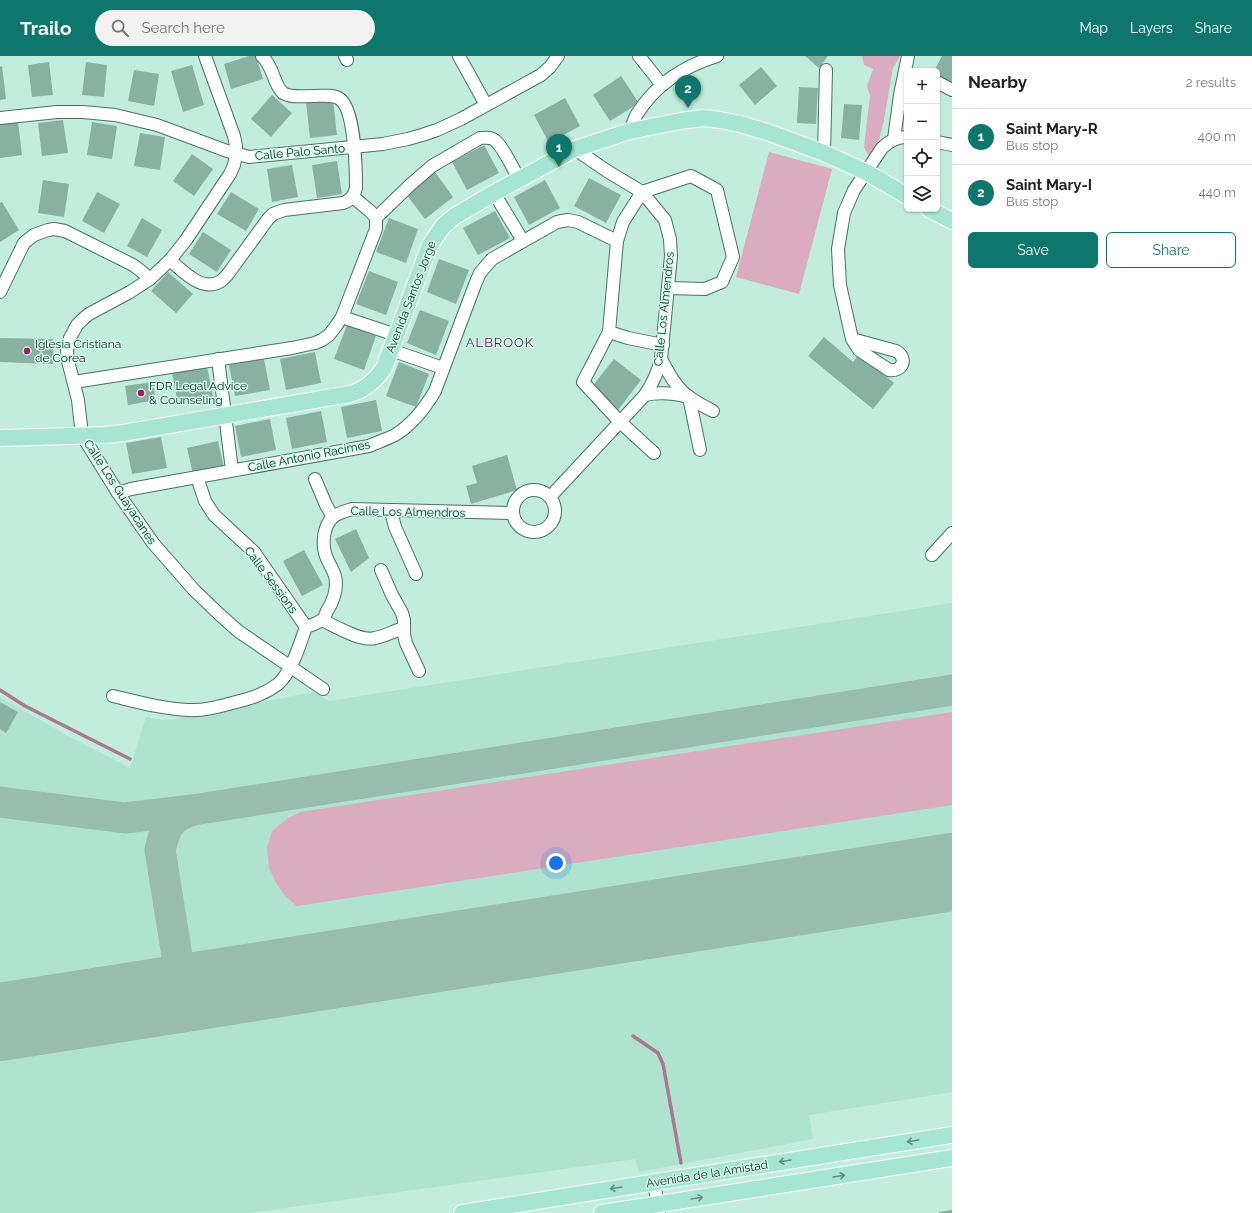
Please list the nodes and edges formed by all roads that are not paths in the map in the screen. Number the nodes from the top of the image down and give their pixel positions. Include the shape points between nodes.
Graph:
1 (204, 56) edge
2 (262, 56) edge
3 (459, 56) edge
4 (558, 56) edge
5 (639, 56) edge
6 (717, 56) edge
7 (909, 65) edge
8 (826, 70) dead end
9 (940, 84) edge
10 (662, 85) junction
11 (952, 90) edge
12 (486, 105) junction
13 (0, 118) edge
14 (630, 131) junction
15 (904, 137) edge
16 (894, 139) junction
17 (940, 143) edge
18 (952, 145) edge
19 (354, 146) junction
20 (576, 149) junction
21 (824, 153) junction
22 (236, 154) junction
23 (866, 172) junction
24 (519, 179) junction
25 (642, 192) junction
26 (494, 193) junction
27 (904, 194) edge
28 (353, 197) junction
29 (935, 212) edge
30 (376, 218) junction
31 (952, 221) edge
32 (523, 241) junction
33 (617, 241) junction
34 (170, 260) junction
35 (150, 279) junction
36 (668, 288) junction
37 (0, 292) edge
38 (342, 317) junction
39 (610, 332) junction
40 (852, 339) dead end
41 (393, 343) junction
42 (662, 345) junction
43 (218, 359) junction
44 (661, 359) junction
45 (443, 368) junction
46 (74, 382) junction
47 (645, 395) junction
48 (689, 397) junction
49 (713, 411) dead end
50 (224, 416) junction
51 (619, 421) junction
52 (82, 435) junction
53 (0, 438) edge
54 (700, 450) dead end
55 (654, 453) dead end
56 (232, 470) junction
57 (197, 476) junction
58 (315, 479) dead end
59 (118, 493) junction
60 (550, 497) junction
61 (391, 511) junction
62 (513, 513) junction
63 (333, 517) junction
64 (952, 533) edge
65 (932, 555) dead end
66 (381, 570) dead end
67 (416, 574) dead end
68 (322, 620) junction
69 (306, 627) junction
70 (404, 628) junction
71 (290, 667) junction
72 (419, 671) dead end
73 (323, 689) dead end
74 (113, 696) dead end
75 (952, 1135) edge
76 (952, 1158) edge
77 (654, 1182) junction
78 (659, 1208) edge
79 (462, 1213) edge
80 (602, 1213) edge

1 - 22 street, Calle Los Guayacanes via 234,136
2 - 19 street via 270,64 278,87 284,94 339,98 347,112
3 - 12 street
4 - 12 street, Calle Palo Santo via 541,75
5 - 10 street
6 - 10 street via 688,66
7 - 16 street via 900,95
8 - 21 street
9 - 11 street
10 - 14 street via 637,114
12 - 19 street, Calle Palo Santo via 451,124 422,135 392,142
13 - 22 street, Calle Palo Santo via 57,112 114,115 163,127
14 - 20 main road, Avenida Santos Jorge
14 - 21 main road, Avenida Santos Jorge via 703,118 767,132
15 - 16 street
16 - 23 street via 882,148
17 - 18 street
19 - 22 street, Calle Palo Santo via 249,157
19 - 28 street via 356,188
20 - 24 main road, Avenida Santos Jorge
20 - 25 street, Calle Los Almendros
21 - 23 main road, Avenida Santos Jorge
22 - 34 street, Calle Los Guayacanes via 234,165 223,186
23 - 27 main road, Avenida Santos Jorge
23 - 40 street via 854,190 844,213 838,249 840,285
24 - 26 main road, Avenida Santos Jorge
24 - 30 street via 497,142 489,138 480,138 432,166
25 - 33 street via 623,222
25 - 36 street, Calle Los Almendros via 665,220 671,256
25 - 36 street via 691,176 718,190 733,257 722,282 705,289
26 - 32 street
26 - 41 main road, Avenida Santos Jorge via 455,216 435,237 424,258
28 - 30 street
28 - 34 street via 343,204 284,210 273,214 228,274 217,283 206,284 190,278
29 - 31 main road
30 - 38 street via 376,229
32 - 33 street, Calle Antonio Racimes via 557,222 568,220 578,222
32 - 45 street, Calle Antonio Racimes via 492,259 480,272
33 - 39 street
34 - 35 street, Calle Los Guayacanes
35 - 37 street via 133,265 72,234 48,230 34,235 24,243
35 - 46 street, Calle Los Guayacanes via 89,314 77,325 70,338 68,350 68,361
36 - 42 street, Calle Los Almendros
38 - 41 street
38 - 43 street via 329,335 315,343
39 - 42 street
39 - 51 street via 583,382
41 - 45 street
41 - 50 main road, Avenida Santos Jorge via 378,377 358,392
42 - 44 street, Calle Los Almendros
43 - 46 street
43 - 50 street
44 - 47 street, Calle Los Almendros via 658,371
44 - 48 street via 674,381
45 - 56 street, Calle Antonio Racimes via 426,406 396,435 369,446
46 - 52 street, Calle Los Guayacanes
47 - 48 street via 667,393
47 - 51 street, Calle Los Almendros
48 - 49 street
48 - 54 street
50 - 52 main road, Avenida Santos Jorge via 123,433
50 - 56 street
51 - 55 street
51 - 60 street, Calle Los Almendros
52 - 53 main road, Avenida Santos Jorge
52 - 59 street, Calle Los Guayacanes
56 - 57 street, Calle Antonio Racimes
57 - 59 street, Calle Antonio Racimes
57 - 69 street, Calle Sessions via 205,501 214,515 254,552
58 - 63 street
59 - 71 street, Calle Los Guayacanes via 153,543 194,590 238,631
60 - 62 street via 539,490 526,492 516,500
60 - 62 street via 556,510 555,517 552,524 540,532 525,531 515,520
61 - 62 street, Calle Los Almendros
61 - 63 street, Calle Los Almendros via 352,509
61 - 67 street via 395,527
63 - 68 street, Calle Los Almendros via 326,529 324,545 326,558 335,575 336,589 333,601
64 - 65 street
66 - 70 street via 402,613
68 - 69 street
68 - 70 street via 367,639
69 - 71 street
70 - 72 street via 406,642
71 - 73 street, Calle Los Guayacanes
71 - 74 street via 279,683 257,697 214,708 188,710
75 -> 77 main road, Avenida de la Amistad
78 -> 76 main road, Avenida de la Amistad
77 - 78 street
77 -> 79 main road, Avenida de la Amistad
78 - 80 main road, Avenida de la Amistad

